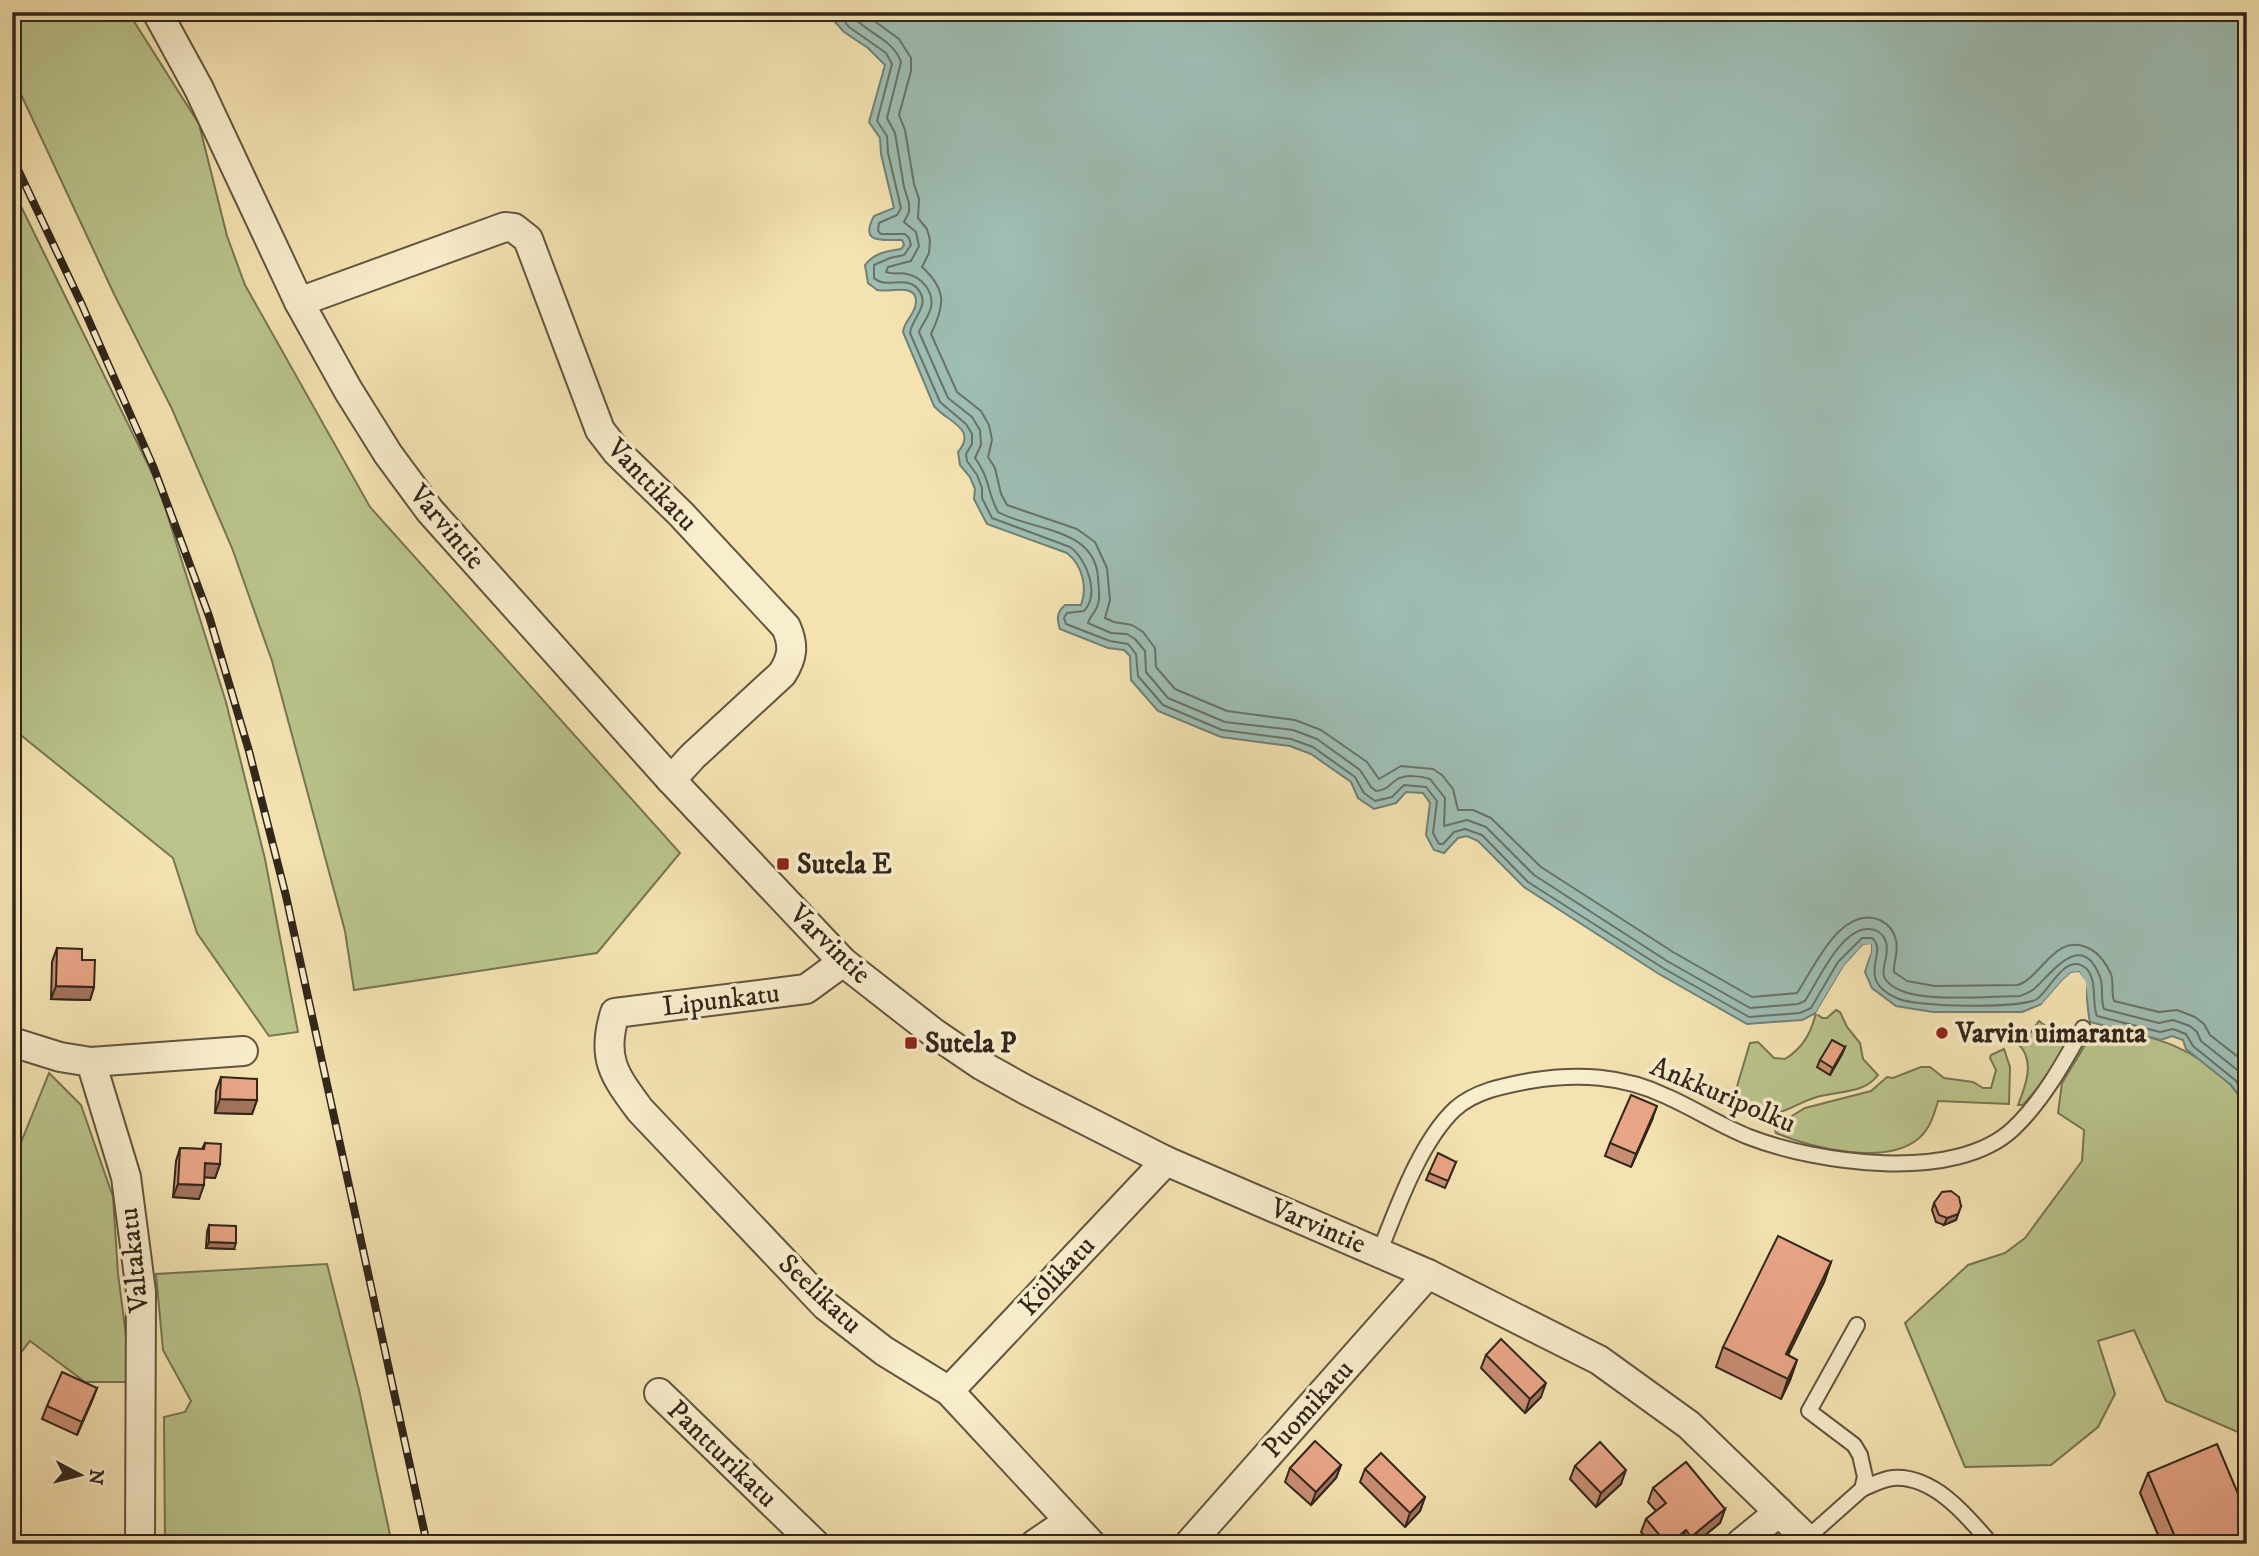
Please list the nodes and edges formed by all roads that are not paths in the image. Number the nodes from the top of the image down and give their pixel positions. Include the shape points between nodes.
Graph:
1 (157, 12) edge
2 (299, 302) junction
3 (671, 780) junction
4 (843, 962) junction
5 (2083, 1028) dead end
6 (608, 1037) joint
7 (12, 1042) edge
8 (243, 1051) dead end
9 (91, 1062) junction
10 (1166, 1161) junction
11 (1379, 1253) junction
12 (1428, 1274) junction
13 (1857, 1325) dead end
14 (948, 1391) junction
15 (659, 1393) dead end
16 (1862, 1489) junction
17 (1779, 1512) junction
18 (1069, 1521) junction
19 (1809, 1541) edge
20 (140, 1544) edge
21 (815, 1544) edge
22 (1035, 1544) edge
23 (1091, 1544) edge
24 (1189, 1544) edge
25 (1740, 1544) edge
26 (1991, 1544) edge

1 - 2 street, Varvintie via 199,89
2 - 3 street, Varvintie via 381,443 430,511
2 - 3 street, Vanttikatu via 505,227 528,239 600,430 791,637 793,649 782,674
3 - 4 street, Varvintie
4 - 6 street, Lipunkatu via 806,989 615,1013
4 - 10 street, Varvintie via 981,1065
5 - 11 lane, Ankkuripolku via 2040,1100 2012,1130 1967,1153 1912,1162 1827,1159 1800,1153 1747,1136 1665,1095 1619,1079 1553,1077 1499,1087 1457,1107 1429,1141
6 - 14 street, Seelikatu via 615,1076 640,1111 826,1306 884,1351
7 - 9 street
8 - 9 street
9 - 20 street, Valtakatu via 126,1177 141,1292
10 - 11 street, Varvintie
10 - 14 street, Kölikatu
11 - 12 street, Varvintie
12 - 17 street, Varvintie via 1600,1360 1631,1381 1689,1425
12 - 24 street, Puomikatu
13 - 16 lane via 1809,1411 1854,1446 1865,1477
14 - 18 street, Seelikatu
15 - 21 street, Pantturikatu
16 - 19 lane
16 - 26 lane via 1893,1478 1922,1484 1971,1520
17 - 19 street, Varvintie
17 - 25 street
18 - 22 street
18 - 23 street

